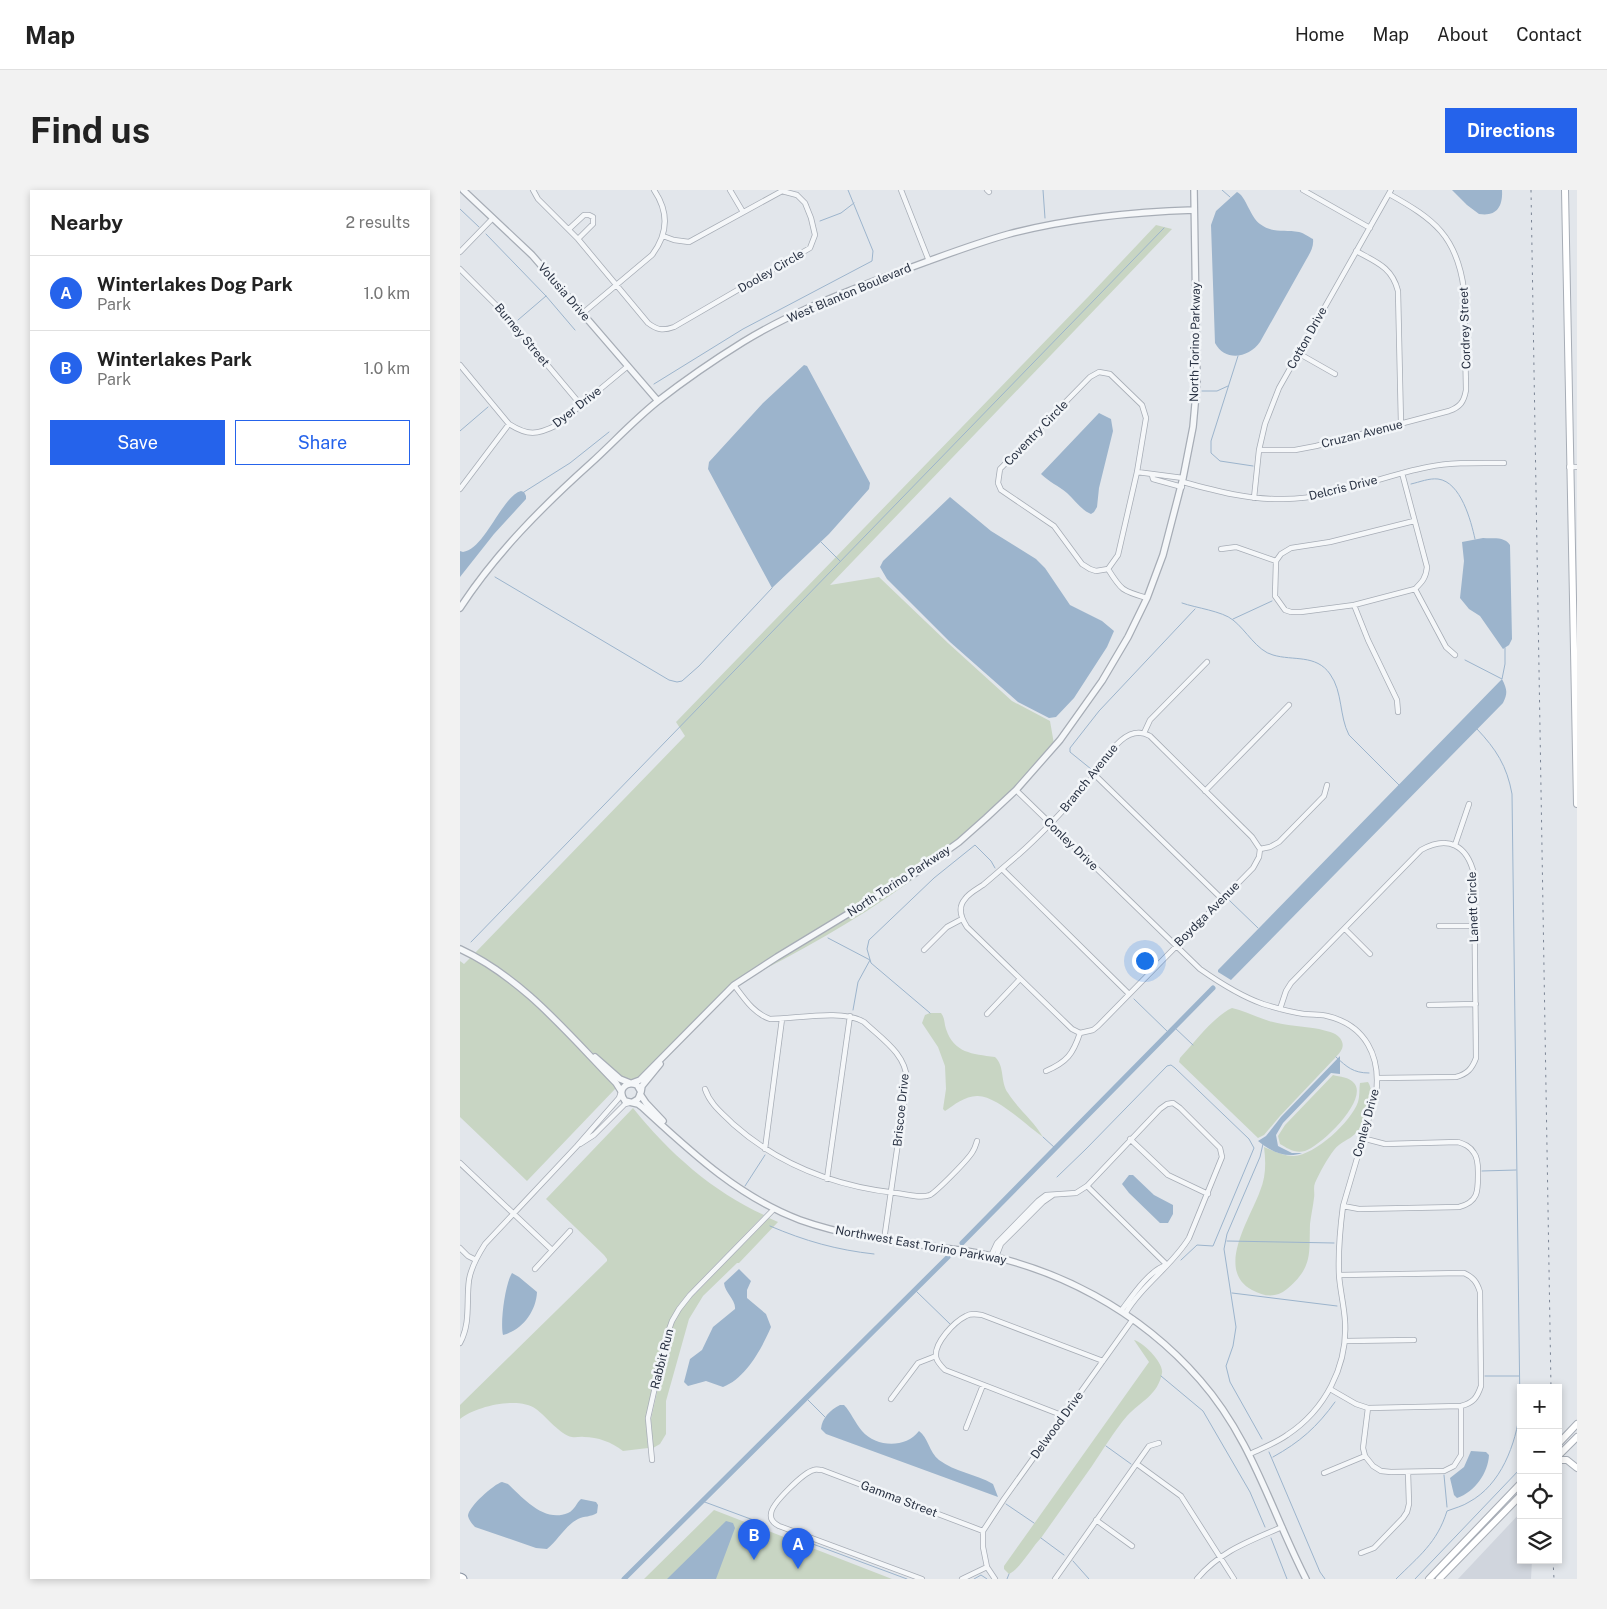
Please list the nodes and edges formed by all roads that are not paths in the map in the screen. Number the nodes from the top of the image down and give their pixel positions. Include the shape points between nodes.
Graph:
1 (463, 190) edge
2 (533, 190) edge
3 (654, 190) edge
4 (730, 190) edge
5 (901, 190) edge
6 (1194, 190) edge
7 (1303, 190) edge
8 (1565, 190) edge
9 (1390, 192) edge
10 (1194, 210) junction
11 (743, 212) junction
12 (493, 218) junction
13 (1370, 228) junction
14 (569, 229) junction
15 (663, 236) junction
16 (578, 239) junction
17 (1356, 251) junction
18 (460, 252) edge
19 (929, 261) junction
20 (460, 269) edge
21 (615, 284) junction
22 (583, 313) junction
23 (1298, 353) junction
24 (460, 365) edge
25 (628, 366) junction
26 (466, 371) junction
27 (1335, 374) dead end
28 (460, 376) edge
29 (658, 401) junction
30 (1461, 404) joint
31 (581, 405) junction
32 (509, 424) junction
33 (1401, 424) junction
34 (1259, 450) junction
35 (1577, 455) edge
36 (1569, 456) junction
37 (1504, 463) dead end
38 (1569, 467) junction
39 (1577, 467) edge
40 (1137, 472) junction
41 (1402, 473) junction
42 (1152, 475) junction
43 (1183, 482) junction
44 (460, 489) edge
45 (1254, 498) junction
46 (1414, 521) junction
47 (1221, 549) dead end
48 (1276, 561) junction
49 (1108, 569) junction
50 (1415, 588) junction
51 (1146, 598) junction
52 (1354, 605) junction
53 (460, 608) edge
54 (1455, 655) dead end
55 (1207, 662) dead end
56 (1289, 705) dead end
57 (1398, 712) dead end
58 (1144, 733) junction
59 (1095, 775) junction
60 (1327, 785) dead end
61 (1016, 790) junction
62 (1206, 791) junction
63 (1469, 804) dead end
64 (1577, 804) edge
65 (1051, 824) junction
66 (1455, 845) junction
67 (1260, 849) junction
68 (1002, 869) junction
69 (1222, 899) junction
70 (962, 919) junction
71 (1439, 926) dead end
72 (1474, 926) junction
73 (1345, 929) junction
74 (1176, 947) junction
75 (460, 950) edge
76 (924, 950) dead end
77 (1370, 954) dead end
78 (1020, 979) junction
79 (734, 985) junction
80 (1129, 994) junction
81 (1476, 1004) junction
82 (1429, 1005) dead end
83 (1280, 1009) junction
84 (987, 1014) dead end
85 (850, 1016) junction
86 (782, 1019) junction
87 (686, 1033) junction
88 (1080, 1033) junction
89 (569, 1035) junction
90 (1046, 1071) dead end
91 (1378, 1078) junction
92 (631, 1083) junction
93 (705, 1089) dead end
94 (621, 1092) junction
95 (640, 1093) junction
96 (632, 1102) junction
97 (1362, 1138) junction
98 (1130, 1139) junction
99 (977, 1141) dead end
100 (577, 1146) junction
101 (765, 1149) junction
102 (697, 1157) junction
103 (460, 1163) edge
104 (827, 1179) junction
105 (1087, 1186) junction
106 (891, 1193) junction
107 (1208, 1194) junction
108 (1343, 1206) junction
109 (774, 1209) junction
110 (513, 1214) junction
111 (570, 1231) dead end
112 (884, 1240) junction
113 (460, 1248) edge
114 (552, 1250) junction
115 (993, 1257) junction
116 (476, 1260) junction
117 (1167, 1265) junction
118 (535, 1269) dead end
119 (1339, 1275) junction
120 (1123, 1312) junction
121 (1133, 1318) junction
122 (1414, 1340) dead end
123 (1345, 1341) junction
124 (460, 1343) edge
125 (936, 1356) junction
126 (1103, 1360) junction
127 (983, 1385) junction
128 (1330, 1389) junction
129 (892, 1399) dead end
130 (1460, 1406) junction
131 (1368, 1408) junction
132 (1064, 1416) junction
133 (1577, 1424) edge
134 (966, 1428) dead end
135 (1577, 1437) edge
136 (1562, 1440) edge
137 (1159, 1443) dead end
138 (1562, 1452) edge
139 (1250, 1454) junction
140 (1365, 1456) junction
141 (652, 1460) dead end
142 (1562, 1460) edge
143 (1137, 1464) junction
144 (1577, 1468) edge
145 (1408, 1472) junction
146 (1324, 1473) dead end
147 (1517, 1487) edge
148 (1517, 1498) edge
149 (1096, 1520) junction
150 (1282, 1527) junction
151 (983, 1532) junction
152 (1132, 1546) dead end
153 (1362, 1553) dead end
154 (1219, 1556) junction
155 (987, 1567) junction
156 (922, 1579) edge
157 (962, 1579) edge
158 (995, 1579) edge
159 (1055, 1579) edge
160 (1197, 1579) edge
161 (1234, 1579) edge
162 (1306, 1579) edge
163 (1429, 1579) edge
164 (1439, 1579) edge

1 - 12 street, Volusia Drive
2 - 14 street
3 - 15 street via 663,208
4 - 11 street
5 - 19 street
6 - 10 street, North Torino Parkway
7 - 13 street
8 - 36 main road
9 - 13 street, Cotton Drive
9 - 30 street, Cordrey Street via 1437,226 1456,255 1462,275 1466,313 1466,390
10 - 19 street, West Blanton Boulevard via 1080,219 1008,234
10 - 43 street, North Torino Parkway via 1197,382
11 - 15 street, Dooley Circle via 689,242
11 - 21 street, Dooley Circle via 782,191 797,195 811,218 815,235 813,243 779,267 665,330 656,329 648,323
12 - 18 street
12 - 22 street, Volusia Drive via 532,255
13 - 17 street, Cotton Drive
14 - 16 street
14 - 16 street via 584,215 593,217 593,224
15 - 21 street via 652,255
16 - 21 street
17 - 23 street, Cotton Drive
17 - 33 street via 1390,271 1396,280
19 - 29 street, West Blanton Boulevard via 804,310 745,340
20 - 31 street, Burney Street via 502,311
21 - 22 street
22 - 25 street, Volusia Drive
23 - 27 street
23 - 34 street, Cotton Drive via 1274,401
24 - 26 street, Dyer Drive
25 - 29 street, Volusia Drive
25 - 31 street, Dyer Drive
26 - 28 street
26 - 32 street, Dyer Drive
29 - 53 street, West Blanton Boulevard via 532,518 487,570
30 - 33 street, Cruzan Avenue via 1449,411
31 - 32 street, Dyer Drive via 557,426 543,432 533,434
32 - 44 street
33 - 34 street, Cruzan Avenue via 1295,450
34 - 45 street, Cotton Drive
35 - 36 street
36 - 38 main road
37 - 41 street, Delcris Drive via 1450,464
38 - 39 street
38 - 64 main road
40 - 42 street
40 - 49 street, Coventry Circle via 1118,554
40 - 49 street, Coventry Circle via 1146,424 1144,410 1105,372 1090,377 1000,469 998,484 1001,490 1054,526 1090,570
41 - 45 street, Delcris Drive via 1308,497 1285,500
41 - 46 street
42 - 43 street
42 - 43 street via 1153,478
43 - 45 street, Delcris Drive
43 - 51 street, North Torino Parkway via 1163,555
46 - 48 street via 1330,542 1291,548 1280,554
46 - 50 street via 1427,568 1422,582
47 - 48 street via 1236,547
48 - 52 street via 1275,596 1284,610 1301,612
49 - 51 street via 1119,587
50 - 52 street
50 - 54 street via 1446,647
51 - 61 street, North Torino Parkway via 1128,637 1084,709
52 - 57 street via 1397,700
55 - 58 street via 1150,720
56 - 62 street
58 - 59 street, Branch Avenue via 1135,732 1119,741
58 - 62 street
59 - 65 street, Branch Avenue
59 - 69 street
60 - 67 street via 1324,796 1279,842
61 - 65 street, Conley Drive
61 - 79 street, North Torino Parkway via 936,860
62 - 67 street
63 - 66 street
65 - 68 street, Branch Avenue
65 - 74 street, Conley Drive
66 - 72 street, Lanett Circle via 1472,863
66 - 73 street via 1436,844 1422,850
67 - 69 street, Boydga Avenue via 1253,868
68 - 70 street, Branch Avenue via 964,899 960,911
68 - 80 street
69 - 74 street, Boydga Avenue
70 - 76 street via 947,927
70 - 78 street
71 - 72 street
72 - 81 street, Lanett Circle
73 - 77 street
73 - 83 street via 1291,983
74 - 80 street, Boydga Avenue
74 - 83 street, Conley Drive via 1218,982
75 - 89 street via 511,981
78 - 84 street
78 - 88 street via 1072,1030
79 - 86 street via 762,1016
79 - 87 street, North Torino Parkway
80 - 88 street, Boydga Avenue via 1098,1026
81 - 82 street
81 - 91 street, Lanett Circle via 1476,1058 1464,1075
83 - 91 street, Conley Drive via 1325,1016 1345,1023 1369,1047
85 - 86 street
85 - 104 street
85 - 106 street, Briscoe Drive via 864,1022 901,1057 907,1072
86 - 101 street
87 - 92 street, North Torino Parkway via 640,1080
87 - 95 street, North Torino Parkway via 642,1086
88 - 90 street via 1075,1049 1060,1065
89 - 92 street via 620,1079
89 - 94 street
91 - 97 street, Conley Drive
92 - 94 street via 624,1085
92 - 95 street via 637,1085
93 - 101 street via 708,1099 719,1111
94 - 96 street via 623,1098
94 - 100 street
95 - 96 street
95 - 102 street, Northwest East Torino Parkway
96 - 100 street via 624,1104 594,1135
96 - 102 street, Northwest East Torino Parkway via 642,1107
97 - 108 street, Conley Drive
97 - 108 street via 1385,1144 1466,1144 1476,1154 1478,1190 1470,1203 1459,1207 1359,1209
98 - 105 street
98 - 107 street via 1168,1175
98 - 107 street via 1160,1109 1173,1103 1220,1148 1222,1156
99 - 106 street via 972,1153 929,1195
100 - 110 street
101 - 104 street via 788,1163
102 - 109 street, Northwest East Torino Parkway via 729,1183
103 - 110 street
104 - 106 street
105 - 115 street via 1076,1193 1054,1194 1042,1200 997,1243
105 - 117 street
106 - 112 street, Briscoe Drive
107 - 117 street via 1190,1238
108 - 119 street, Conley Drive
109 - 112 street, Northwest East Torino Parkway via 828,1228
109 - 141 street, Rabbit Run via 690,1295 672,1321 648,1418
110 - 114 street
110 - 116 street via 493,1233
111 - 114 street
112 - 115 street, Northwest East Torino Parkway
113 - 116 street
114 - 118 street
115 - 120 street, Northwest East Torino Parkway via 1052,1274
116 - 124 street via 469,1278 468,1317
117 - 120 street
119 - 123 street, Conley Drive
119 - 130 street via 1464,1273 1478,1284 1481,1386 1474,1400
120 - 121 street, Northwest East Torino Parkway
121 - 126 street, Delwood Drive
121 - 139 street, Northwest East Torino Parkway via 1200,1380 1225,1412
122 - 123 street
123 - 128 street, Conley Drive
125 - 126 street via 943,1338 965,1316 982,1314
125 - 127 street via 945,1370
125 - 129 street via 918,1363
126 - 132 street, Delwood Drive
127 - 132 street
127 - 134 street
128 - 131 street
128 - 139 street, Conley Drive via 1302,1424
130 - 131 street
130 - 145 street via 1461,1455 1454,1466 1444,1471
131 - 140 street
132 - 151 street, Delwood Drive
133 - 136 main road
135 - 138 main road
137 - 143 street via 1150,1446
139 - 150 street, Northwest East Torino Parkway
140 - 145 street via 1381,1471
140 - 146 street
142 - 144 main road
143 - 149 street
143 - 154 street via 1181,1496
145 - 153 street via 1409,1504 1404,1518 1374,1548
147 - 163 main road
148 - 164 main road
149 - 152 street
149 - 159 street
150 - 154 street
150 - 162 street, Northwest East Torino Parkway
151 - 155 street
151 - 156 street, Gamma Street via 822,1470 804,1475 775,1505 771,1514 774,1523
154 - 160 street
154 - 161 street
155 - 157 street
155 - 158 street

